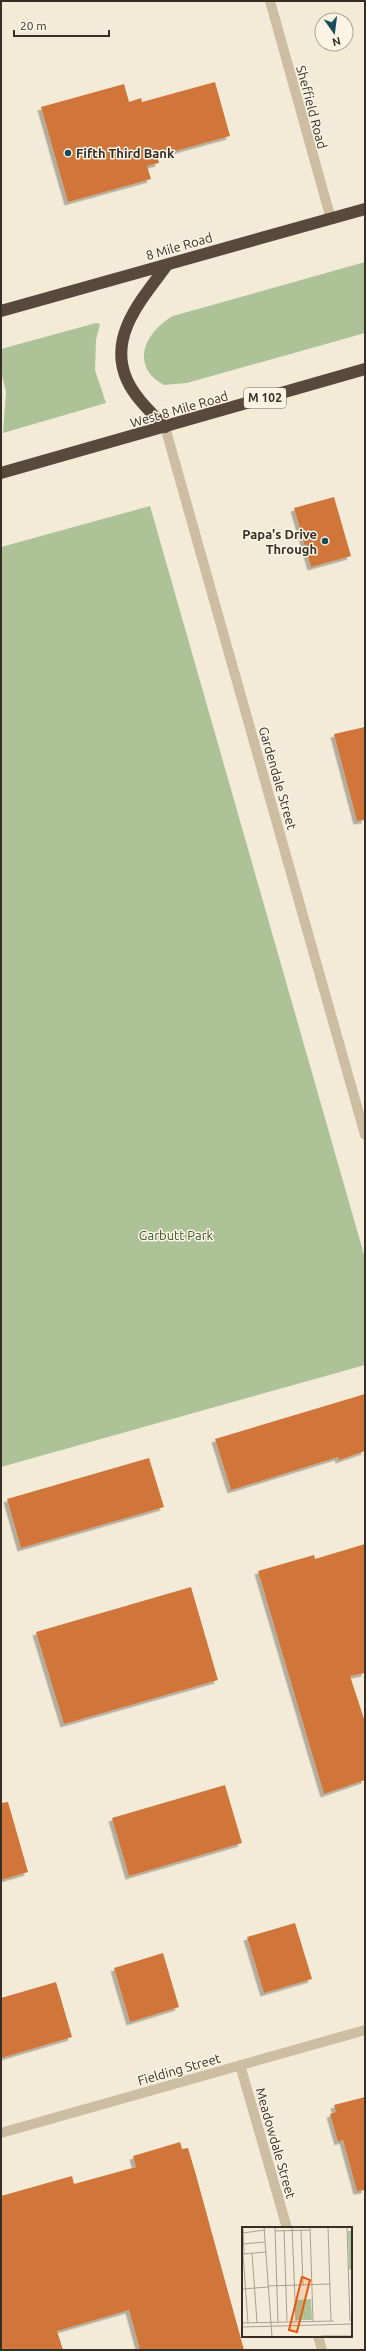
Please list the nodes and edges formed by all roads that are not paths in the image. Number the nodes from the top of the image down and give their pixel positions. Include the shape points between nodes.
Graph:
1 (270, 1) edge
2 (365, 209) edge
3 (331, 219) junction
4 (167, 264) junction
5 (1, 311) edge
6 (365, 370) edge
7 (165, 428) junction
8 (1, 474) edge
9 (365, 1135) edge
10 (365, 2030) edge
11 (240, 2065) junction
12 (1, 2133) edge
13 (287, 2227) edge
14 (318, 2337) edge
15 (322, 2350) edge

1 - 3 street, Sheffield Road
2 - 3 highway, 8 Mile Road
3 - 4 highway, 8 Mile Road
4 - 5 highway, 8 Mile Road
4 - 7 highway via 132,313 122,336 120,359 127,380
6 - 7 highway, West 8 Mile Road / M 102
7 - 8 highway, West 8 Mile Road / M 102
7 - 9 street, Gardendale Street
10 - 11 street, Fielding Street
11 - 12 street, Fielding Street
11 - 13 street, Meadowdale Street
14 - 15 street

